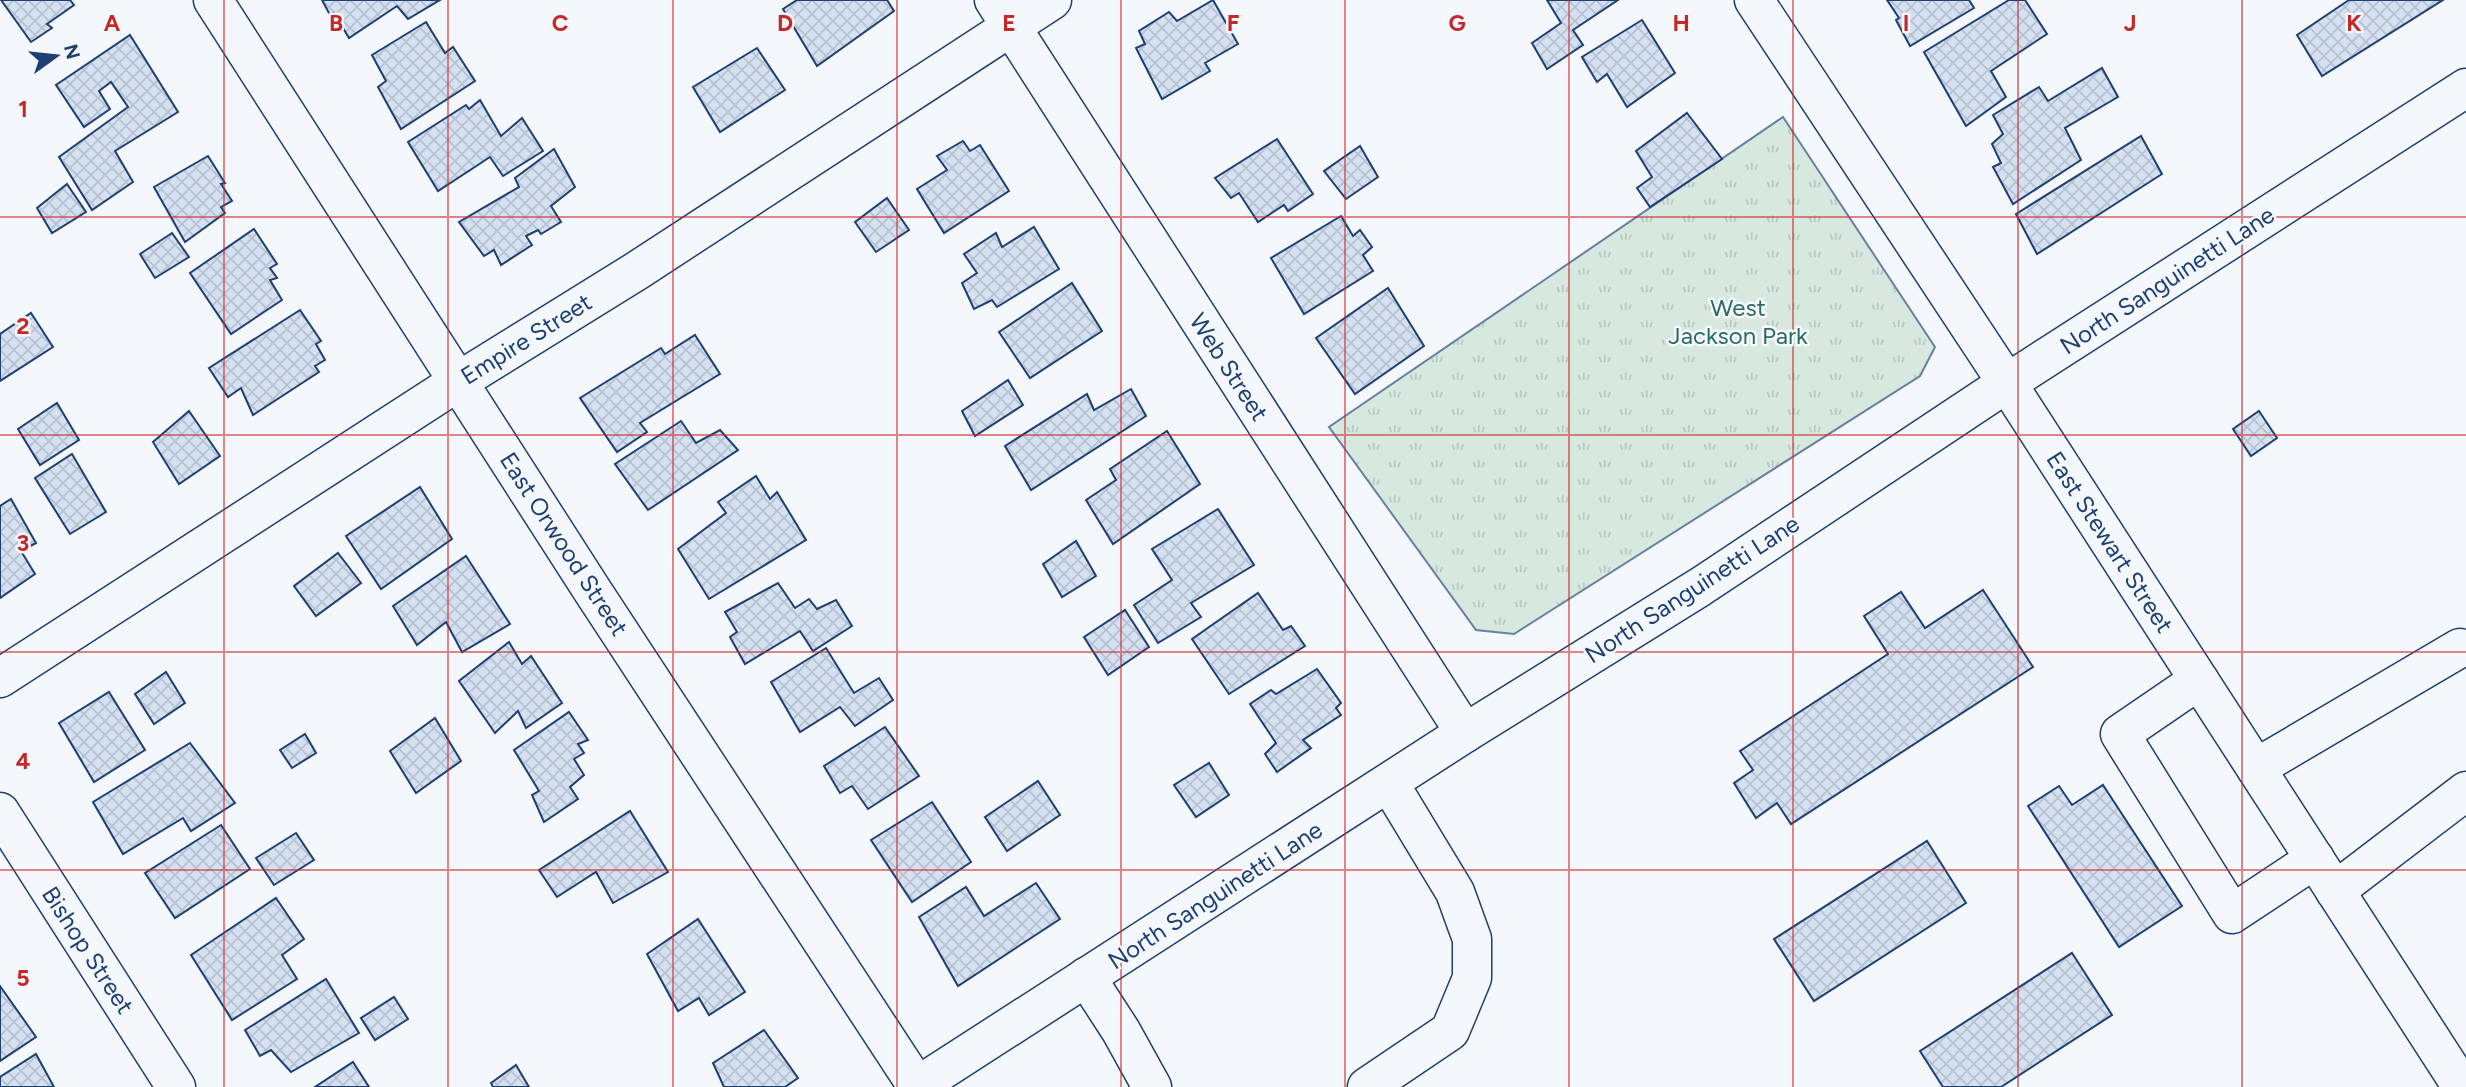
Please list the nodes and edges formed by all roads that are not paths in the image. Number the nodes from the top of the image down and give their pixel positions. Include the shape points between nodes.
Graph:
1 (213, 0) edge
2 (1052, 0) edge
3 (1754, 0) edge
4 (1002, 13) edge
5 (2466, 88) edge
6 (459, 381) junction
7 (2007, 383) junction
8 (2464, 650) edge
9 (0, 678) edge
10 (2199, 680) junction
11 (1465, 733) junction
12 (2256, 768) junction
13 (1389, 783) junction
14 (2466, 791) edge
15 (0, 812) edge
16 (2315, 859) junction
17 (2335, 891) junction
18 (1086, 977) junction
19 (1139, 1082) edge
20 (917, 1086) edge
21 (176, 1087) edge
22 (1367, 1087) edge
23 (2462, 1087) edge

1 - 6 street, East Orwood Street
2 - 4 street, Empire Street
3 - 7 street, East Stewart Street
4 - 6 street, Empire Street via 638,270
4 - 11 street, Web Street
5 - 7 street, North Sanguinetti Lane
6 - 9 street, Empire Street
6 - 20 street, East Orwood Street
7 - 10 street, East Stewart Street
7 - 11 street, North Sanguinetti Lane via 1700,587
8 - 12 street
10 - 12 street, East Stewart Street
10 - 16 street via 2120,734 2232,914
11 - 13 street, North Sanguinetti Lane
12 - 16 street, East Stewart Street
13 - 18 street, North Sanguinetti Lane
13 - 22 street via 1455,892 1472,939 1472,978 1450,1031
14 - 17 street
15 - 21 street, Bishop Street
16 - 17 street, East Stewart Street
17 - 23 street, East Stewart Street
18 - 19 street via 1121,1031
18 - 20 street, North Sanguinetti Lane

